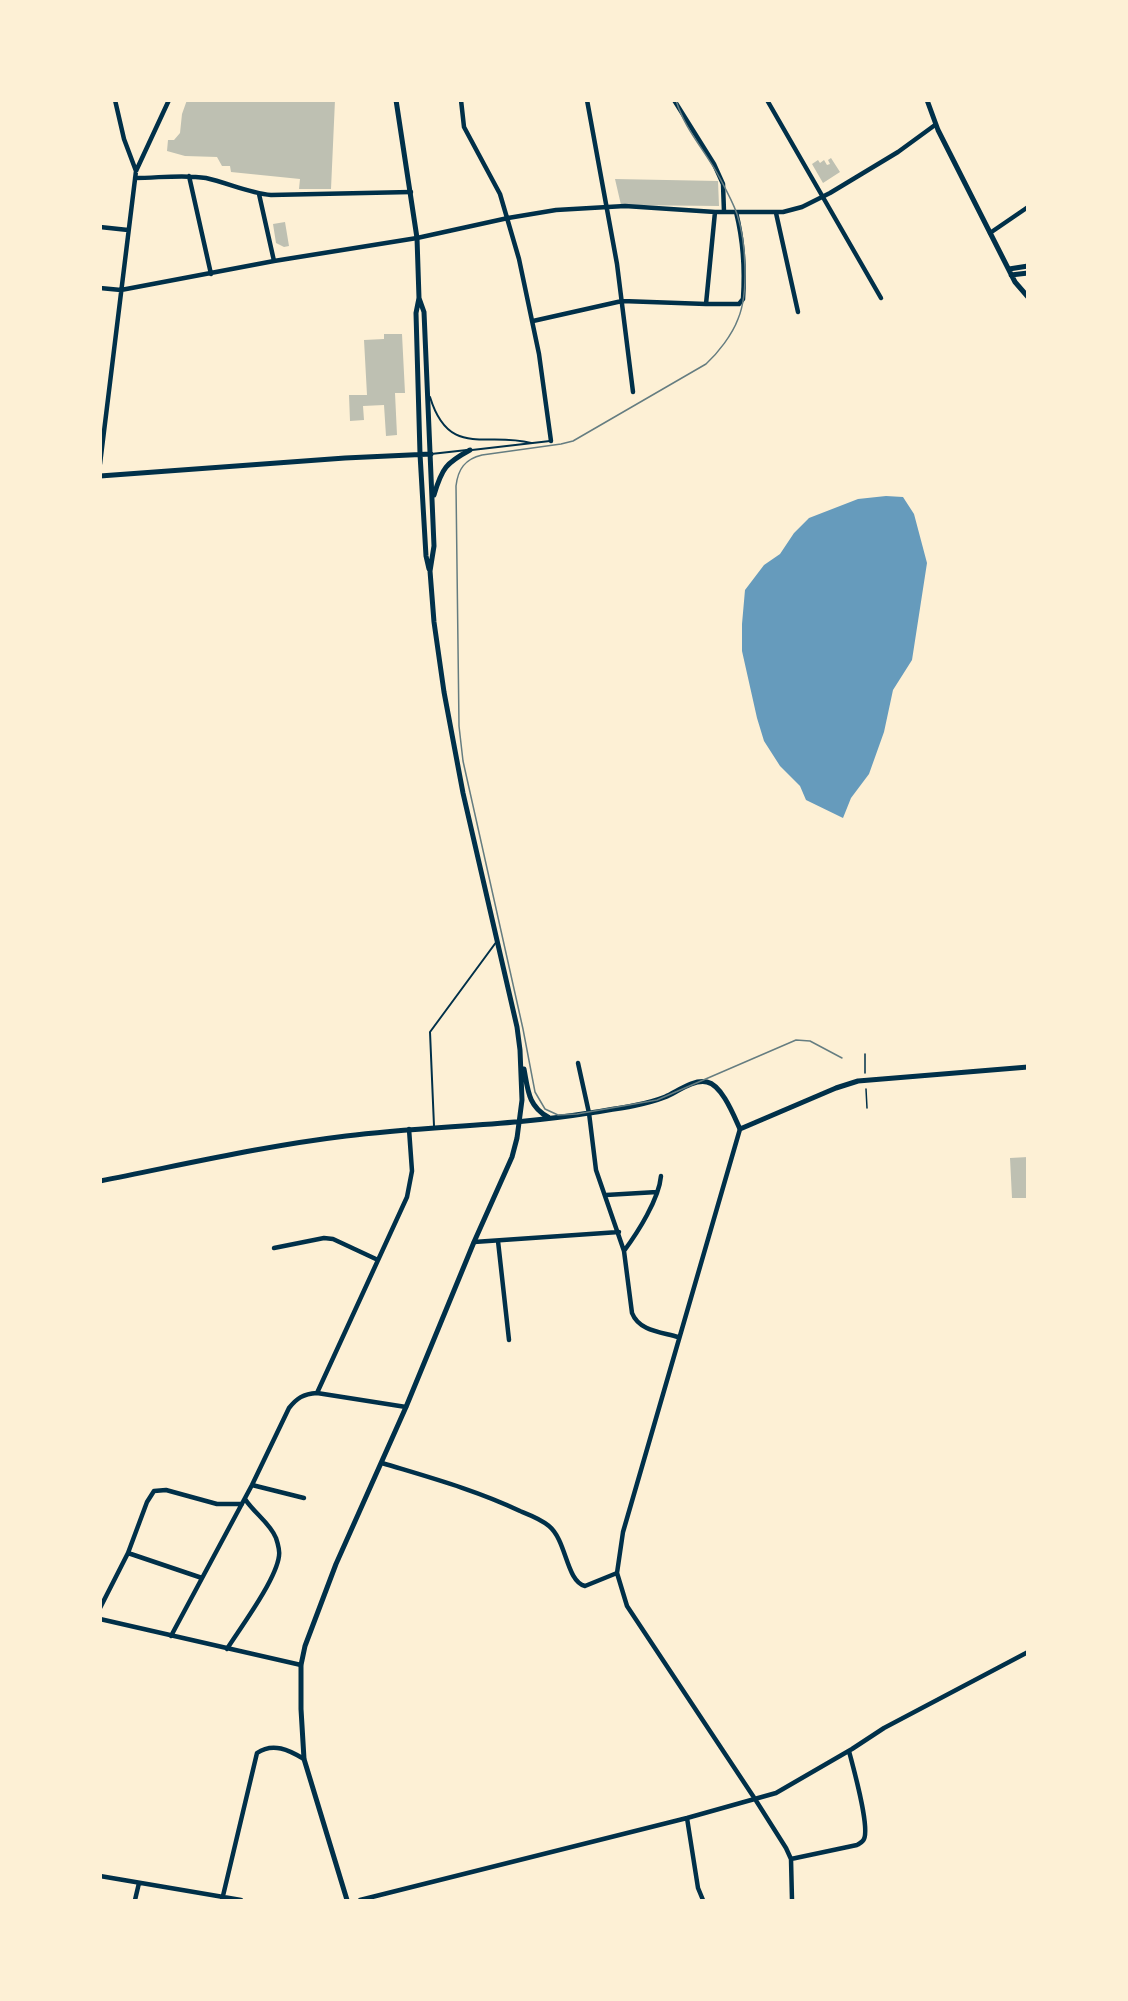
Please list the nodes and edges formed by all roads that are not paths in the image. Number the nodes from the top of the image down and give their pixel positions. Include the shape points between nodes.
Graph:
1 (115, 100) edge
2 (169, 100) edge
3 (396, 100) edge
4 (461, 100) edge
5 (587, 100) edge
6 (674, 100) edge
7 (767, 100) edge
8 (927, 100) edge
9 (936, 125) junction
10 (136, 171) junction
11 (189, 176) junction
12 (135, 178) junction
13 (411, 192) junction
14 (259, 194) junction
15 (822, 196) junction
16 (607, 207) junction
17 (1028, 207) edge
18 (715, 212) junction
19 (724, 212) junction
20 (736, 212) junction
21 (776, 213) junction
22 (508, 218) junction
23 (100, 227) edge
24 (128, 230) junction
25 (990, 233) junction
26 (417, 238) junction
27 (274, 261) junction
28 (1028, 266) edge
29 (1010, 272) junction
30 (1028, 273) edge
31 (211, 274) junction
32 (100, 288) edge
33 (121, 290) junction
34 (1028, 297) edge
35 (419, 298) junction
36 (881, 298) dead end
37 (622, 301) junction
38 (706, 304) junction
39 (798, 312) dead end
40 (533, 321) junction
41 (428, 390) junction
42 (633, 392) dead end
43 (100, 398) edge
44 (107, 399) junction
45 (551, 441) joint
46 (531, 443) junction
47 (471, 450) junction
48 (420, 454) junction
49 (431, 454) junction
50 (100, 464) edge
51 (100, 476) edge
52 (433, 500) junction
53 (430, 571) junction
54 (497, 941) junction
55 (520, 1047) junction
56 (578, 1063) dead end
57 (1028, 1067) edge
58 (589, 1113) junction
59 (550, 1118) junction
60 (520, 1121) junction
61 (434, 1126) junction
62 (409, 1129) junction
63 (740, 1129) junction
64 (661, 1176) dead end
65 (100, 1181) edge
66 (657, 1192) junction
67 (606, 1195) junction
68 (619, 1232) junction
69 (498, 1241) junction
70 (474, 1242) junction
71 (274, 1248) dead end
72 (624, 1251) junction
73 (378, 1260) junction
74 (678, 1337) junction
75 (509, 1340) dead end
76 (316, 1393) junction
77 (406, 1407) junction
78 (382, 1463) junction
79 (252, 1485) junction
80 (304, 1498) dead end
81 (245, 1499) junction
82 (242, 1504) junction
83 (128, 1553) junction
84 (618, 1574) junction
85 (202, 1578) junction
86 (100, 1608) edge
87 (100, 1619) edge
88 (171, 1636) junction
89 (227, 1649) junction
90 (1028, 1652) edge
91 (301, 1665) junction
92 (849, 1750) junction
93 (304, 1759) junction
94 (755, 1799) junction
95 (687, 1818) junction
96 (791, 1859) junction
97 (100, 1876) edge
98 (139, 1883) junction
99 (223, 1899) edge
100 (135, 1900) edge
101 (241, 1900) edge
102 (346, 1900) edge
103 (360, 1900) edge
104 (703, 1900) edge
105 (792, 1900) edge

1 - 10 street
2 - 10 street
3 - 13 street
4 - 22 street via 466,132 496,184
5 - 16 street
6 - 19 street via 723,184
7 - 15 street
8 - 9 street
9 - 15 street
9 - 25 street
10 - 12 street
11 - 12 street
11 - 14 street
11 - 31 street
12 - 24 street
13 - 14 street
13 - 26 street
14 - 27 street
15 - 21 street via 802,207
15 - 36 street
16 - 18 street
16 - 22 street
16 - 37 street
17 - 25 street
18 - 19 street
18 - 38 street
19 - 20 street
20 - 21 street
20 - 38 street via 742,245 743,299 735,305
21 - 39 street
22 - 26 street
22 - 40 street
23 - 24 street
24 - 33 street
25 - 29 street
26 - 27 street
26 - 35 street
27 - 31 street
28 - 29 street
29 - 30 street
29 - 34 street
31 - 33 street
32 - 33 street
33 - 44 street
35 - 41 street via 424,312
35 - 48 street via 416,313
37 - 38 street
37 - 40 street
37 - 42 street
40 - 45 street
41 - 46 lane via 439,421 457,435
41 - 49 street
43 - 44 street
44 - 50 street
45 - 46 lane
46 - 47 lane
47 - 49 lane
47 - 52 street via 443,469
48 - 49 street
48 - 51 street
48 - 53 street
49 - 52 street
52 - 53 street
53 - 54 street via 444,692
54 - 55 street
54 - 61 lane via 430,1032
55 - 59 street via 531,1100 535,1108
55 - 60 street
56 - 58 street
57 - 63 street via 868,1079 836,1088
58 - 59 street
58 - 63 street via 657,1100 704,1081 721,1093
58 - 67 street via 595,1163
59 - 60 street
60 - 61 street
60 - 70 street via 512,1157
61 - 62 street
62 - 65 street via 274,1146
62 - 73 street via 411,1183
63 - 74 street
64 - 66 street
66 - 67 street
66 - 72 street
67 - 68 street
68 - 69 street
68 - 72 street
69 - 70 street
69 - 75 street
70 - 77 street
71 - 73 street via 333,1239
72 - 74 street via 636,1322
73 - 76 street
74 - 84 street via 623,1532
76 - 77 street
76 - 79 street via 296,1398 289,1408
77 - 78 street
78 - 84 street via 473,1491 548,1524 561,1542 572,1575 580,1585
78 - 91 street via 336,1564 304,1646
79 - 80 street
79 - 81 street
81 - 82 street
81 - 89 street via 272,1531 279,1558 271,1579
82 - 83 street via 217,1504 166,1490 154,1491
82 - 85 street
83 - 85 street
83 - 86 street
84 - 94 street via 627,1606
85 - 88 street
87 - 88 street
88 - 89 street
89 - 91 street
90 - 92 street
91 - 93 street
92 - 94 street via 776,1793
92 - 96 street via 860,1794 864,1838 857,1845
93 - 99 street via 274,1747 257,1753
93 - 102 street
94 - 95 street
94 - 96 street
95 - 103 street
95 - 104 street
96 - 105 street
97 - 98 street
98 - 99 street
98 - 100 street
99 - 101 street

